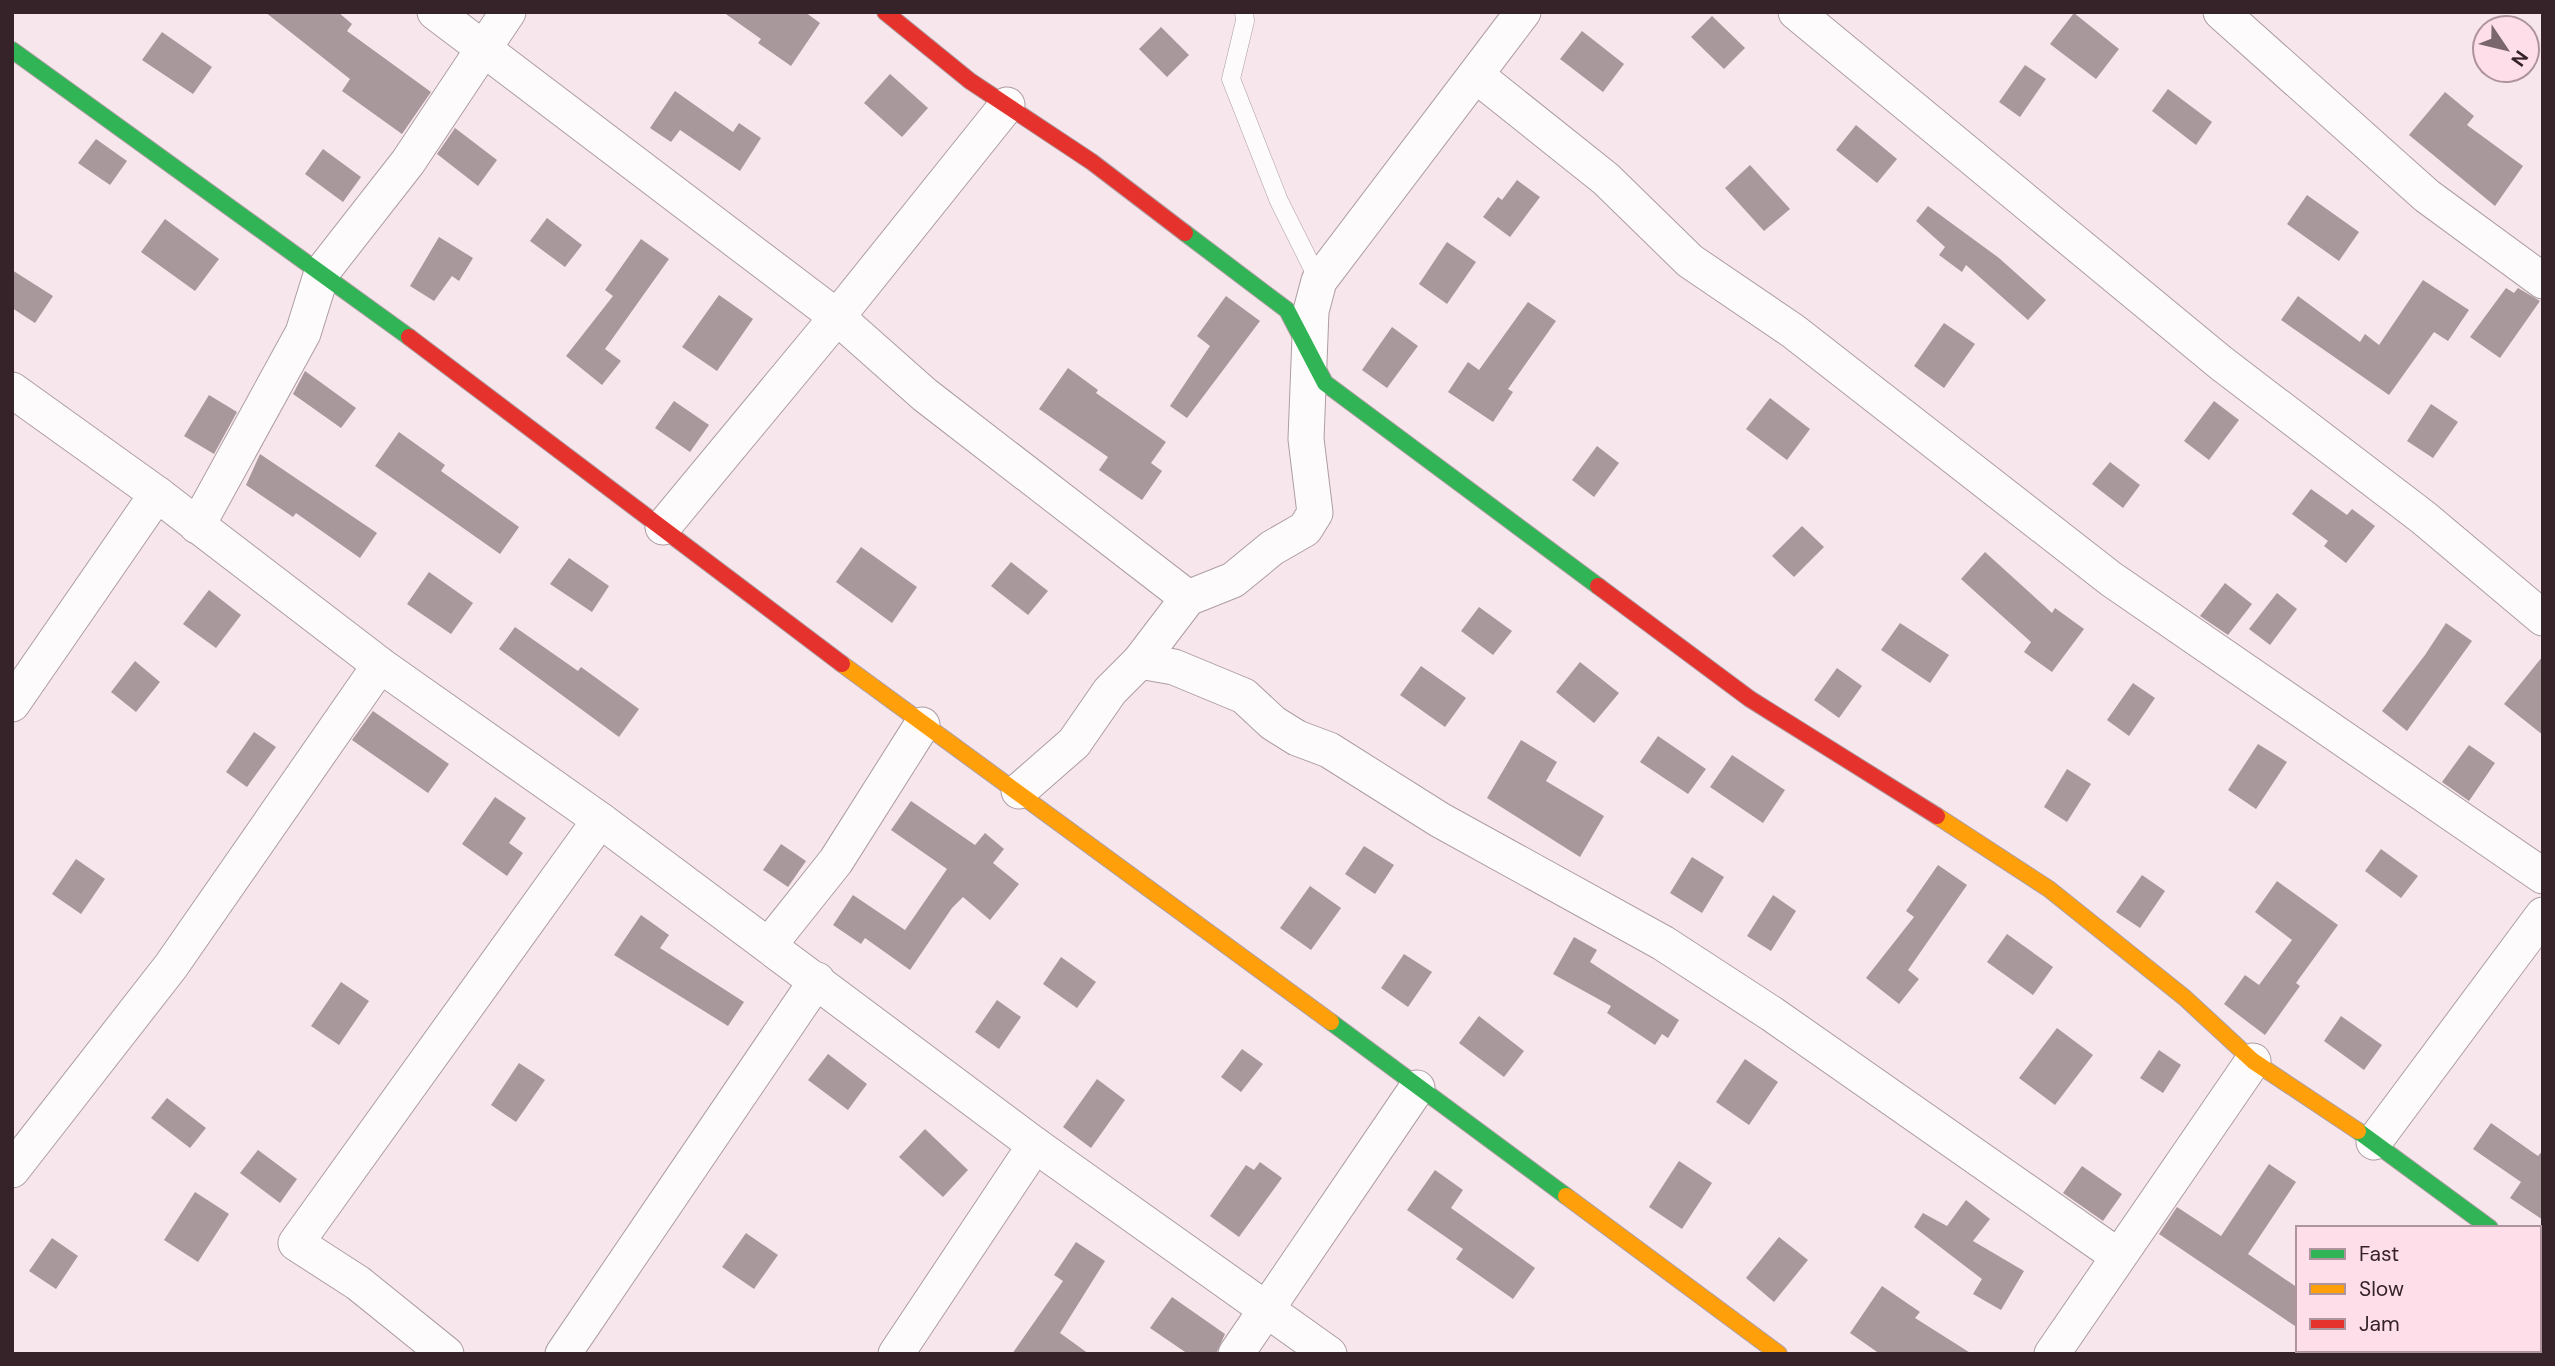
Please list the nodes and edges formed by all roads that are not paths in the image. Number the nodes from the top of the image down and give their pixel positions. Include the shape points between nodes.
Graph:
1 (435, 12) edge
2 (509, 12) edge
3 (885, 12) edge
4 (1244, 12) edge
5 (1523, 12) edge
6 (1796, 12) edge
7 (2221, 12) edge
8 (12, 50) edge
9 (483, 50) junction
10 (1477, 76) junction
11 (1007, 105) junction
12 (321, 272) junction
13 (1319, 281) junction
14 (2543, 281) edge
15 (837, 317) junction
16 (1310, 354) junction
17 (12, 390) edge
18 (157, 494) junction
19 (197, 526) junction
20 (663, 527) junction
21 (1188, 598) junction
22 (2543, 618) edge
23 (1140, 661) junction
24 (380, 665) junction
25 (12, 704) edge
26 (922, 725) junction
27 (1019, 790) junction
28 (600, 820) junction
29 (2543, 876) edge
30 (2543, 915) edge
31 (769, 946) junction
32 (2531, 958) edge
33 (817, 981) junction
34 (2253, 1061) junction
35 (1417, 1088) junction
36 (2374, 1142) junction
37 (1035, 1145) junction
38 (12, 1170) edge
39 (2487, 1226) edge
40 (2118, 1256) junction
41 (1268, 1307) junction
42 (446, 1354) edge
43 (563, 1354) edge
44 (895, 1354) edge
45 (1236, 1354) edge
46 (1329, 1354) edge
47 (1779, 1354) edge
48 (2052, 1354) edge

1 - 9 street
2 - 9 street
3 - 11 street
4 - 13 lane via 1231,79 1279,201
5 - 10 street
6 - 22 street via 2221,363 2424,518
7 - 14 street via 2427,195
8 - 12 street
9 - 12 street via 408,162
9 - 15 street
10 - 13 street
10 - 29 street via 1606,180 1690,261 1793,331 2111,579
11 - 15 street
11 - 16 street via 1092,162 1287,310
12 - 19 street via 303,333
12 - 20 street
13 - 16 street via 1311,312
15 - 20 street
15 - 21 street via 925,395
16 - 21 street via 1306,439 1315,513 1306,529 1272,548 1233,580
16 - 34 street via 1325,383 1375,422 1750,699 2049,889 2185,998
17 - 18 street
18 - 19 street
18 - 25 street
19 - 24 street
20 - 26 street
21 - 23 street
23 - 27 street via 1110,691 1074,743
23 - 40 street via 1174,667 1244,696 1272,723 1297,738 1329,750 1440,820 1663,943
24 - 28 street
24 - 38 street via 171,966
26 - 27 street
26 - 31 street via 836,861
27 - 35 street
28 - 31 street
28 - 42 street via 296,1243 358,1283
30 - 32 street
31 - 33 street
32 - 36 street
33 - 37 street
33 - 43 street
34 - 36 street
34 - 40 street
35 - 41 street
35 - 47 street
36 - 39 street
37 - 41 street
37 - 44 street
40 - 48 street
41 - 45 street
41 - 46 street

